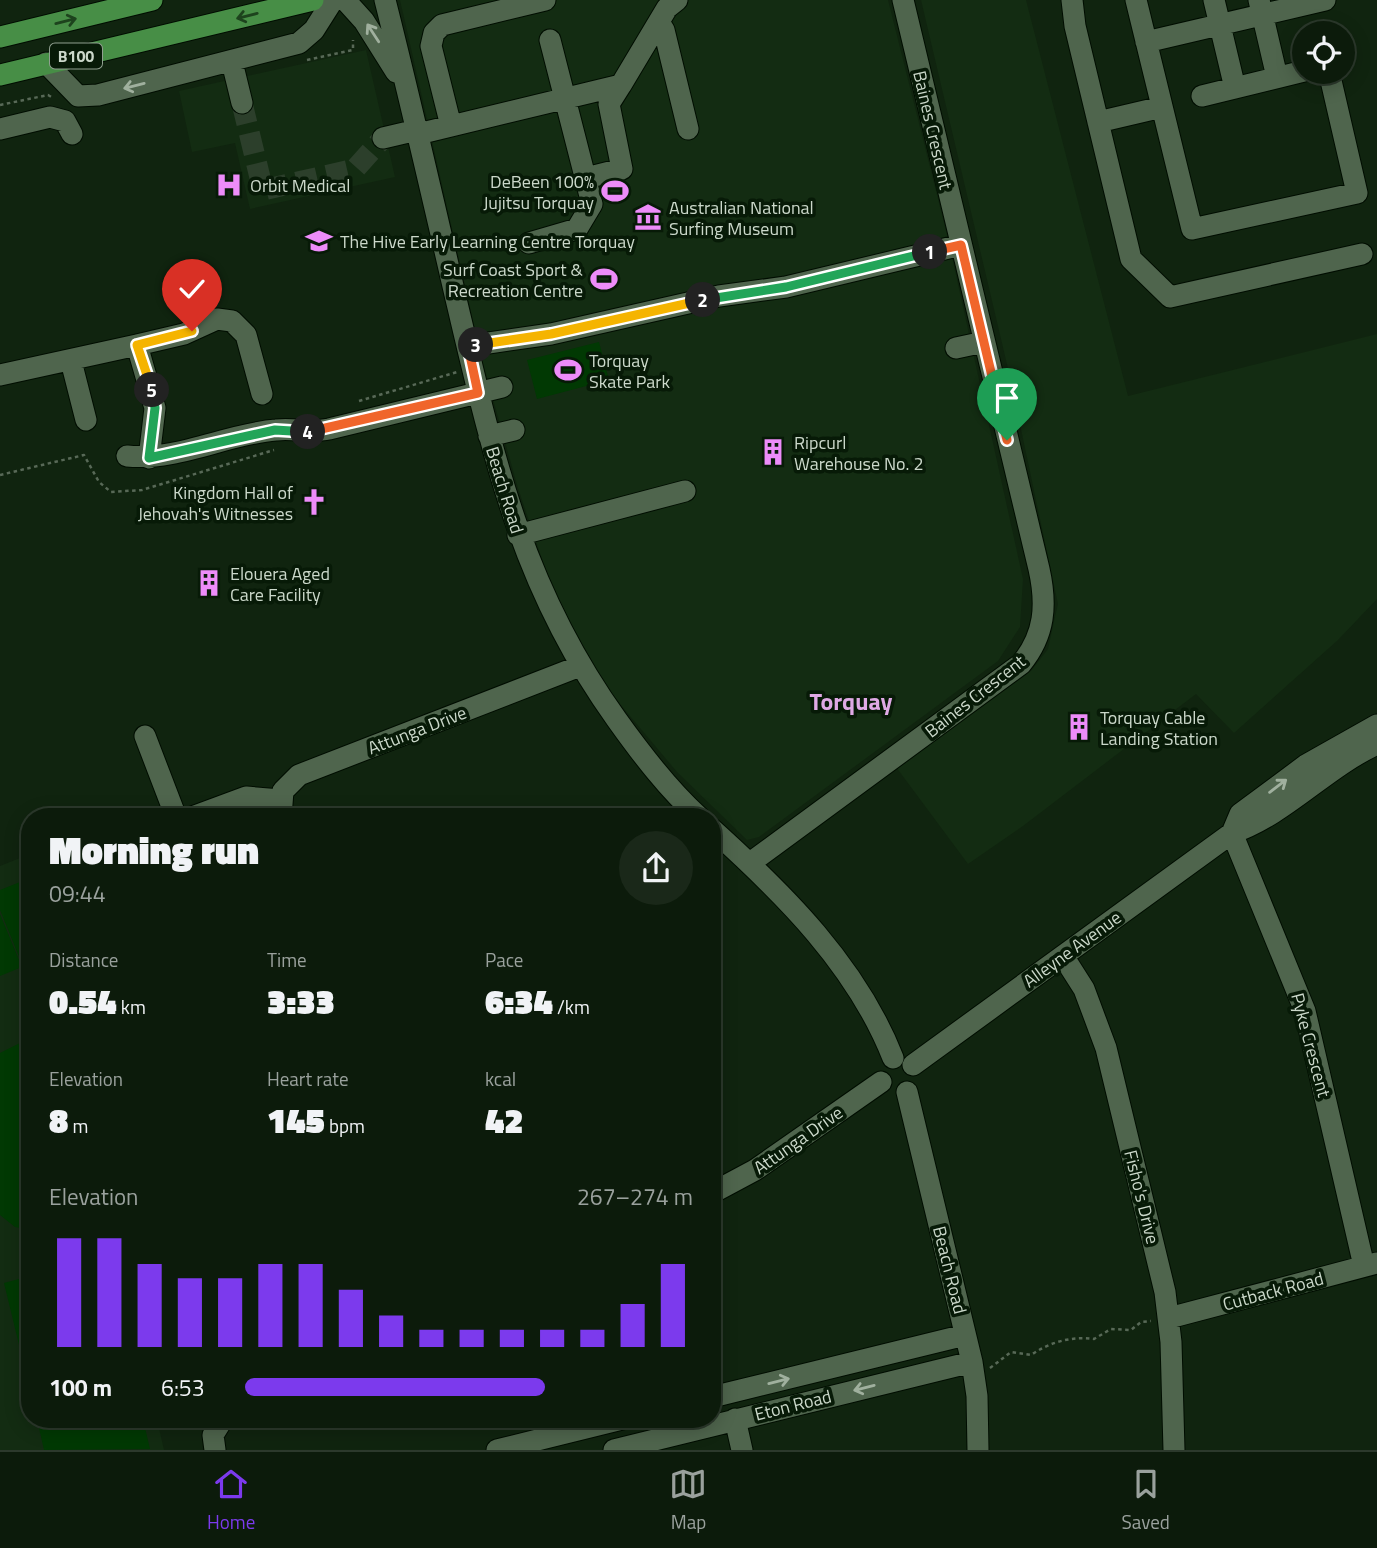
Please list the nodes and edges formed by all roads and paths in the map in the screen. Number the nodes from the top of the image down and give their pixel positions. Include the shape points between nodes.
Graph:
1 (150, 0) edge
2 (313, 0) edge
3 (333, 0) edge
4 (345, 0) edge
5 (385, 0) edge
6 (545, 0) edge
7 (677, 0) edge
8 (903, 0) edge
9 (1072, 0) edge
10 (1136, 0) edge
11 (1214, 0) edge
12 (1325, 0) edge
13 (1261, 7) edge
14 (659, 22) junction
15 (1220, 24) junction
16 (0, 37) edge
17 (550, 40) dead end
18 (1146, 42) junction
19 (232, 62) junction
20 (46, 63) junction
21 (1292, 74) edge
22 (0, 75) edge
23 (1277, 77) junction
24 (1332, 84) edge
25 (621, 85) junction
26 (1235, 88) junction
27 (1202, 96) dead end
28 (565, 98) junction
29 (242, 103) tunnel mouth
30 (1162, 107) junction
31 (1098, 122) junction
32 (451, 126) junction
33 (416, 127) junction
34 (688, 129) dead end
35 (0, 130) edge
36 (72, 134) dead end
37 (383, 138) tunnel mouth
38 (586, 178) junction
39 (529, 243) dead end
40 (961, 245) junction
41 (1363, 254) dead end
42 (984, 342) junction
43 (137, 345) junction
44 (468, 346) junction
45 (956, 348) dead end
46 (71, 361) junction
47 (0, 375) edge
48 (502, 387) dead end
49 (478, 393) junction
50 (262, 394) dead end
51 (86, 420) dead end
52 (514, 430) dead end
53 (489, 436) junction
54 (127, 456) dead end
55 (149, 458) junction
56 (685, 491) dead end
57 (518, 535) junction
58 (580, 666) junction
59 (1377, 725) edge
60 (145, 736) dead end
61 (1377, 744) edge
62 (173, 808) edge
63 (216, 808) edge
64 (278, 808) edge
65 (281, 808) edge
66 (691, 808) edge
67 (1232, 833) junction
68 (721, 837) edge
69 (750, 863) junction
70 (1063, 956) junction
71 (893, 1058) junction
72 (914, 1065) junction
73 (881, 1082) junction
74 (907, 1092) junction
75 (721, 1188) edge
76 (1371, 1264) edge
77 (1169, 1318) junction
78 (965, 1335) junction
79 (973, 1368) junction
80 (721, 1395) edge
81 (735, 1419) junction
82 (721, 1423) edge
83 (217, 1428) edge
84 (588, 1428) edge
85 (700, 1428) edge
86 (511, 1448) edge
87 (215, 1450) edge
88 (614, 1450) edge
89 (742, 1450) edge
90 (978, 1450) edge
91 (1174, 1450) edge

16 -> 1 main road, B100
2 -> 20 main road, B100
3 - 19 street via 314,30 299,43 298,53
33 -> 4 street, Beach Road via 381,46
5 - 33 street, Beach Road
6 - 32 street via 442,25 434,33 431,46
7 - 14 street
8 - 40 street, Baines Crescent
9 - 31 street
10 - 18 street
11 - 15 street
12 - 13 street
13 - 15 street
13 - 23 street
14 - 25 street
14 - 34 street
15 - 18 street
15 - 26 street
17 - 28 street
18 - 30 street
19 -> 20 street via 78,96
19 - 29 street
20 - 22 main road, B100
21 - 23 street
23 - 26 street
24 - 30 street via 1357,193 1192,229
25 - 28 street
25 - 38 street via 609,104 622,169
26 - 27 street
28 - 32 street
28 - 38 street
30 - 31 street
31 - 41 street via 1131,259 1170,298
32 - 33 street
33 - 37 street
33 - 44 street, Beach Road
35 - 36 street via 50,117 65,121
38 - 39 street via 592,204 577,229
40 - 42 street, Baines Crescent
40 - 44 street via 786,287
42 - 45 street
42 - 69 street, Baines Crescent via 1044,593 1037,640 1009,674
43 - 46 street
43 - 50 street via 184,334 217,319 232,321 250,343
43 - 55 street via 154,397
44 - 49 street, Beach Road
46 - 47 street
46 - 51 street
48 - 49 street
49 - 53 street, Beach Road
49 - 55 street via 329,429 275,430
52 - 53 street
53 - 57 street, Beach Road
54 - 55 street
56 - 57 street
57 - 58 street, Beach Road
58 - 65 street, Attunga Drive via 299,775 288,784
58 - 66 street, Beach Road via 636,746
67 -> 59 street, Alleyne Avenue via 1240,814 1295,773
60 - 62 street
61 - 67 street, Alleyne Avenue via 1335,766 1253,826
63 - 64 street via 246,797
67 - 70 street, Alleyne Avenue
67 - 76 street, Pyke Crescent via 1305,1011
68 - 69 street
69 - 71 street via 841,966 875,1016
70 - 72 street, Alleyne Avenue
70 - 77 street, Fisho's Drive via 1084,989 1106,1048
71 - 72 street
71 - 73 street via 883,1065
72 - 74 street, Beach Road via 915,1082
73 - 74 street via 892,1093
73 - 75 street, Attunga Drive via 755,1170
74 - 78 street, Beach Road
76 - 77 street, Cutback Road
77 - 79 path via 1141,1322 1131,1330 1111,1329 1094,1339 1077,1336 1049,1343 1031,1355 1010,1352 995,1366
77 - 91 street, Fisho's Drive
78 - 79 street, Beach Road
80 -> 78 street, Eton Road
79 -> 81 street, Eton Road
79 - 90 street, Beach Road
81 - 82 street, Eton Road
81 - 89 street
83 - 87 street via 213,1435
84 - 86 street
85 - 88 street, Eton Road

